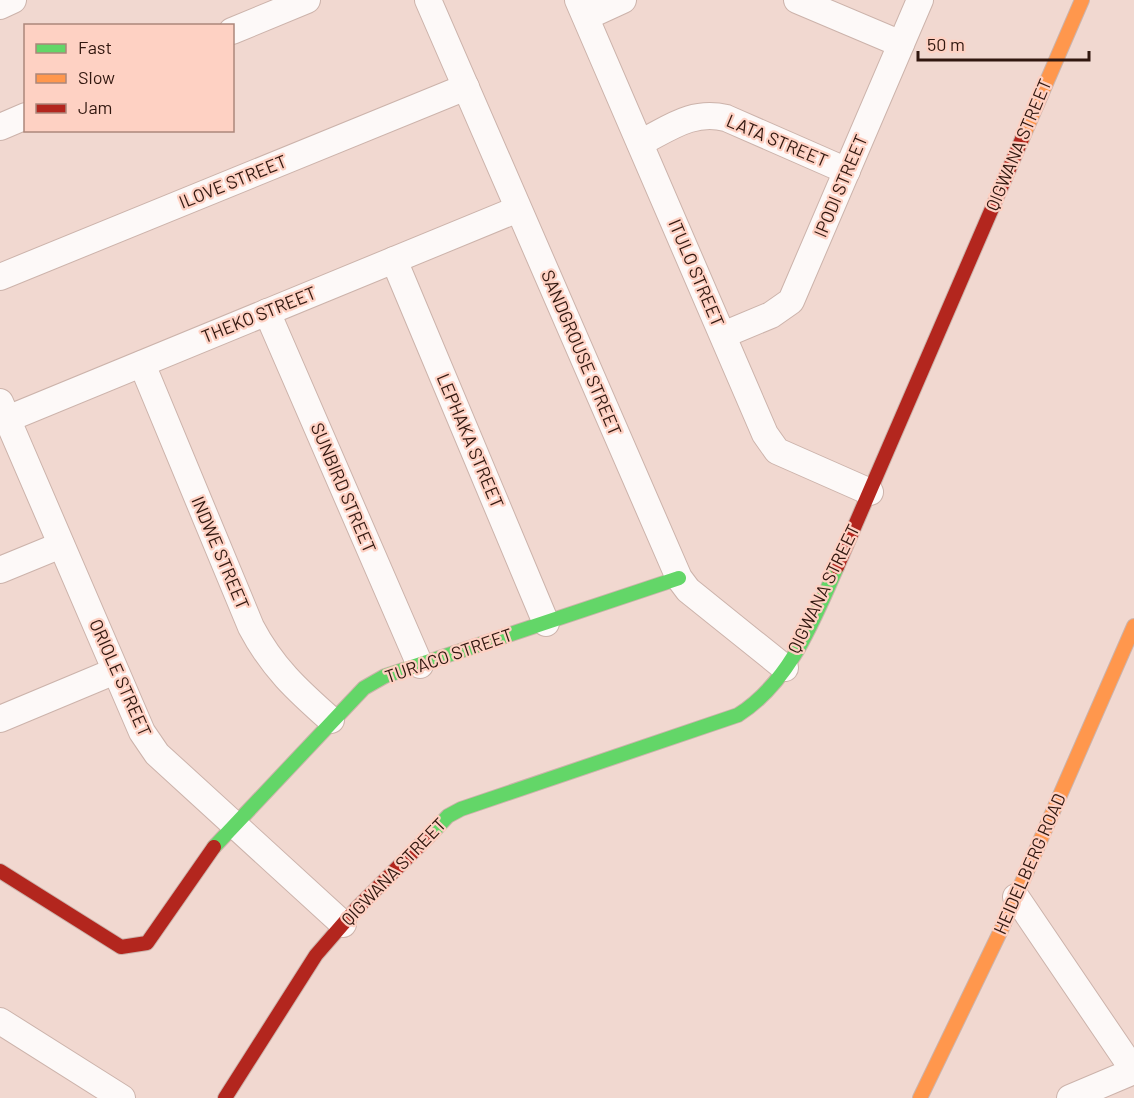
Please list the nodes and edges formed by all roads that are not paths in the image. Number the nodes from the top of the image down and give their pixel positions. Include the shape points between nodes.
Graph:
1 (13, 0) edge
2 (307, 0) edge
3 (428, 0) edge
4 (623, 0) edge
5 (796, 0) edge
6 (920, 0) edge
7 (1082, 0) edge
8 (0, 6) edge
9 (582, 8) edge
10 (234, 30) edge
11 (901, 44) junction
12 (466, 87) junction
13 (24, 117) edge
14 (0, 127) edge
15 (640, 143) junction
16 (848, 171) junction
17 (518, 209) junction
18 (394, 260) junction
19 (0, 277) edge
20 (267, 312) junction
21 (723, 335) junction
22 (142, 364) junction
23 (2, 414) edge
24 (870, 492) junction
25 (61, 544) junction
26 (0, 570) edge
27 (679, 578) junction
28 (546, 623) junction
29 (1134, 626) edge
30 (420, 665) junction
31 (785, 668) junction
32 (115, 671) junction
33 (0, 719) edge
34 (331, 720) junction
35 (234, 825) junction
36 (0, 871) edge
37 (1016, 897) junction
38 (343, 924) junction
39 (0, 1021) edge
40 (1134, 1071) edge
41 (122, 1098) edge
42 (225, 1098) edge
43 (920, 1098) edge
44 (1070, 1098) edge

1 - 8 street
2 - 10 street
3 - 12 street, SANDGROUSE STREET
4 - 9 street
5 - 11 street
6 - 11 street, IPODI STREET
7 - 24 street, QIGWANA STREET
9 - 15 street, ITULO STREET
11 - 16 street, IPODI STREET
12 - 17 street, SANDGROUSE STREET
12 - 19 street, ILOVE STREET
13 - 14 street
15 - 16 street, LATA STREET via 689,119 711,115
15 - 21 street, ITULO STREET
16 - 21 street, IPODI STREET via 791,301 771,315
17 - 18 street, THEKO STREET
17 - 27 street, SANDGROUSE STREET
18 - 20 street, THEKO STREET
18 - 28 street, LEPHAKA STREET
20 - 22 street, THEKO STREET
20 - 30 street, SUNBIRD STREET
21 - 24 street, ITULO STREET via 765,434 777,451
22 - 23 street, THEKO STREET
22 - 34 street, INDWE STREET via 251,627 285,680
23 - 25 street, ORIOLE STREET
24 - 31 street, QIGWANA STREET via 821,603
25 - 26 street
25 - 32 street, ORIOLE STREET
27 - 28 street, TURACO STREET
27 - 31 street, SANDGROUSE STREET via 688,590
28 - 30 street, TURACO STREET
29 - 37 street, HEIDELBERG ROAD
30 - 34 street, TURACO STREET via 385,676 364,688
31 - 38 street, QIGWANA STREET via 763,698 738,714 448,816
32 - 33 street
32 - 35 street, ORIOLE STREET via 142,732 157,754
34 - 35 street, TURACO STREET
35 - 36 street via 217,843 147,943 136,947 105,939
35 - 38 street, ORIOLE STREET
37 - 40 street
37 - 43 street, HEIDELBERG ROAD
38 - 42 street, QIGWANA STREET via 316,955
39 - 41 street
40 - 44 street

